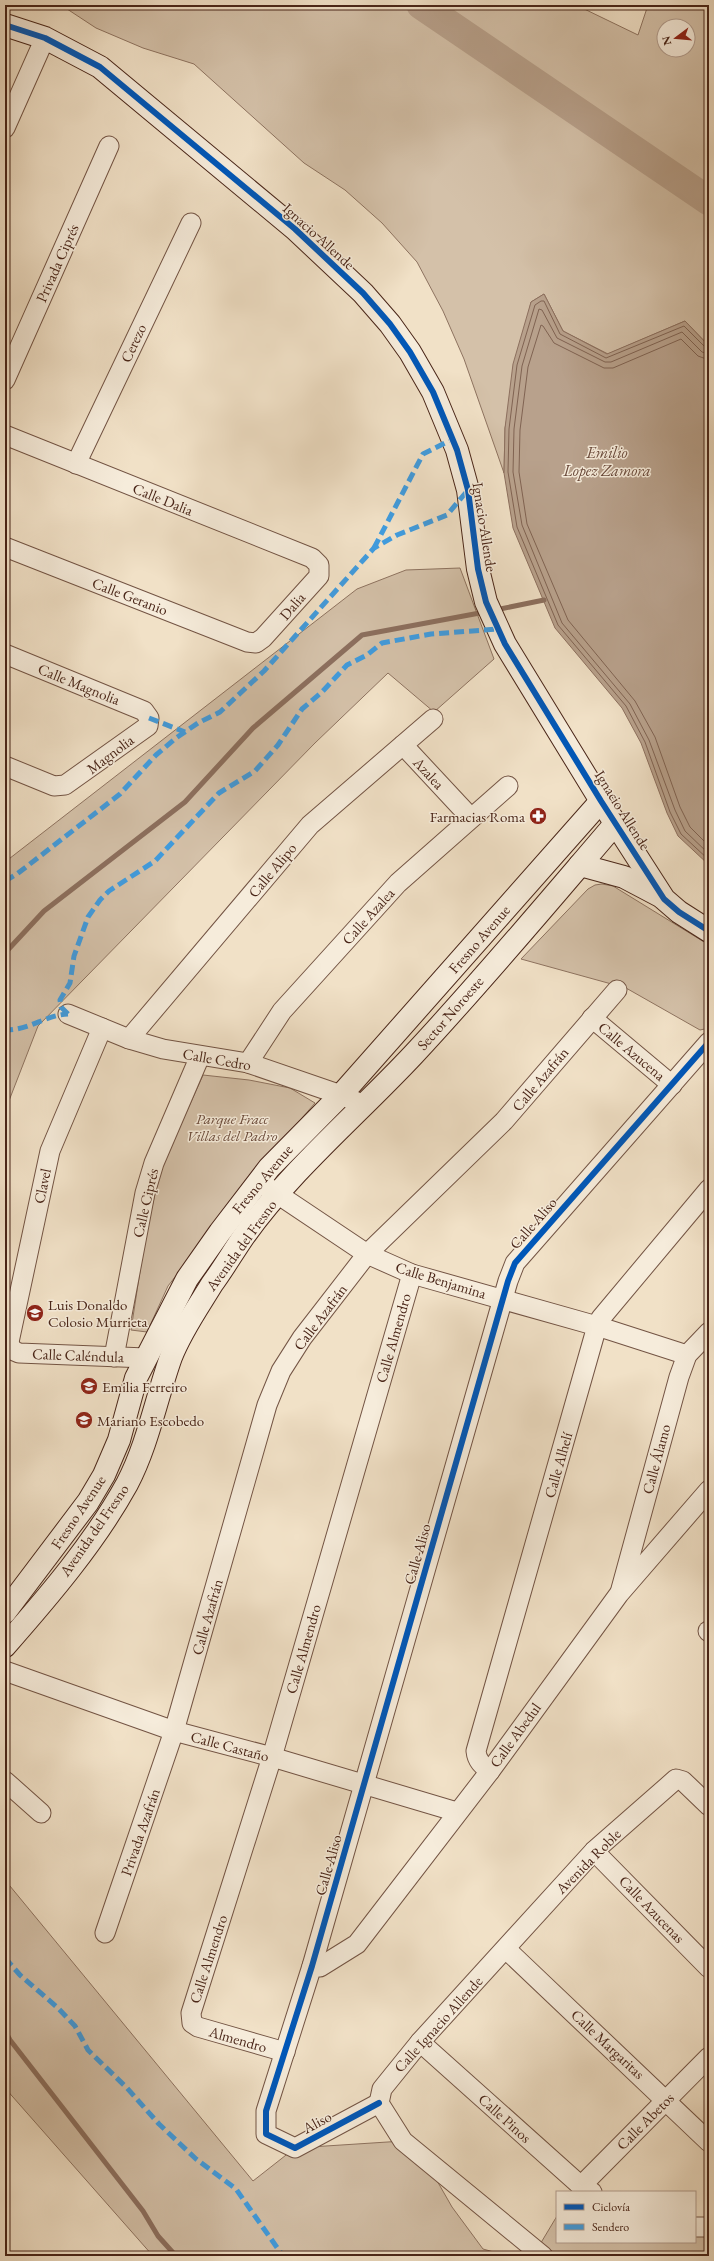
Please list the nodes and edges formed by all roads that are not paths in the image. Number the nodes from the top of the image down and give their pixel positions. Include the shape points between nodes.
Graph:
1 (5, 25) edge
2 (45, 38) junction
3 (5, 128) edge
4 (109, 146) dead end
5 (190, 223) dead end
6 (5, 380) edge
7 (5, 435) edge
8 (76, 464) junction
9 (5, 547) edge
10 (319, 566) joint
11 (256, 643) joint
12 (5, 654) edge
13 (149, 718) joint
14 (433, 719) dead end
15 (403, 745) junction
16 (5, 766) edge
17 (508, 786) dead end
18 (601, 801) junction
19 (471, 818) junction
20 (615, 824) junction
21 (580, 865) junction
22 (664, 898) junction
23 (709, 931) edge
24 (617, 990) dead end
25 (68, 1014) dead end
26 (592, 1018) junction
27 (102, 1028) junction
28 (129, 1039) junction
29 (709, 1042) edge
30 (200, 1056) junction
31 (248, 1062) junction
32 (672, 1085) junction
33 (341, 1095) junction
34 (364, 1105) junction
35 (258, 1181) junction
36 (709, 1189) edge
37 (278, 1194) junction
38 (367, 1254) junction
39 (412, 1274) junction
40 (503, 1299) junction
41 (597, 1326) junction
42 (709, 1332) edge
43 (12, 1350) joint
44 (687, 1355) junction
45 (114, 1357) junction
46 (146, 1358) junction
47 (709, 1490) edge
48 (619, 1594) junction
49 (5, 1612) edge
50 (5, 1646) edge
51 (5, 1671) edge
52 (174, 1731) junction
53 (272, 1757) junction
54 (490, 1770) junction
55 (5, 1781) edge
56 (365, 1784) junction
57 (709, 1806) edge
58 (457, 1812) junction
59 (41, 1813) dead end
60 (594, 1851) junction
61 (105, 1933) dead end
62 (506, 1949) junction
63 (312, 1966) junction
64 (709, 1968) edge
65 (192, 2023) joint
66 (420, 2042) junction
67 (285, 2052) junction
68 (709, 2056) edge
69 (667, 2100) junction
70 (379, 2103) junction
71 (266, 2134) joint
72 (709, 2142) edge
73 (586, 2189) edge
74 (696, 2227) edge
75 (709, 2227) edge
76 (543, 2256) edge

1 - 2 street, Ignacio Allende
2 - 3 street
2 - 18 street, Ignacio Allende via 100,67 295,229 363,293 390,324 433,392 457,450 468,490 478,569 486,602 505,644
4 - 6 street, Privada Ciprés
5 - 8 street, Cerezo
7 - 8 street, Calle Dalia
8 - 10 street, Calle Dalia via 312,558
9 - 11 street, Calle Geranio via 247,642
10 - 11 street, Dalia via 319,576
12 - 13 street, Calle Magnolia via 144,711
13 - 16 street, Magnolia via 148,726 66,785 54,786
14 - 15 street, Calle Alipo
15 - 19 street, Azalea
15 - 28 street, Calle Alipo via 310,825
17 - 19 street, Calle Azalea
18 - 20 street, Ignacio Allende
18 - 33 street, Fresno Avenue
19 - 31 street, Calle Azalea via 393,888 282,1011
20 - 21 street, Sector Noroeste
20 - 22 street, Ignacio Allende
21 - 22 street via 624,877
21 - 34 street, Sector Noroeste via 415,1053
22 - 23 street, Ignacio Allende via 678,912
24 - 26 street, Calle Azafrán
25 - 27 street, Calle Cedro
26 - 32 street, Calle Azucena
26 - 38 street, Calle Azafrán via 504,1121
27 - 28 street, Calle Cedro
27 - 43 street, Clavel via 50,1151 9,1342
28 - 30 street, Calle Cedro
29 - 32 street, Calle Aliso
30 - 31 street, Calle Cedro
30 - 45 street, Calle Ciprés via 154,1163 145,1193
31 - 33 street, Calle Cedro
32 - 40 street, Calle Aliso via 516,1263
33 - 34 street, Calle Cedro
33 - 35 street, Fresno Avenue
34 - 37 street, Sector Noroeste via 321,1146
35 - 37 street, Calle Benjamina
35 - 46 street, Fresno Avenue via 187,1279
36 - 41 street, Calle Alhelí
37 - 38 street, Calle Benjamina
37 - 50 street, Avenida del Fresno via 244,1236 183,1332 172,1354 145,1442 127,1483 94,1535 51,1592
38 - 39 street, Calle Benjamina
38 - 52 street, Calle Azafrán via 302,1338 281,1371 267,1405
39 - 40 street, Calle Benjamina
39 - 53 street, Calle Almendro
40 - 41 street, Calle Benjamina
40 - 56 street, Calle Aliso
41 - 44 street, Calle Benjamina
41 - 54 street, Calle Alhelí via 476,1751 481,1764
42 - 44 street, Calle Álamo
43 - 45 street, Calle Caléndula via 19,1353
44 - 48 street, Calle Álamo
45 - 46 street, Calle Caléndula
46 - 49 street, Fresno Avenue via 136,1378 119,1440 104,1475 88,1502
47 - 48 street, Calle Abedul
48 - 54 street, Calle Abedul
51 - 52 street, Calle Castaño
52 - 53 street, Calle Castaño
52 - 61 street, Privada Azafrán
53 - 56 street, Calle Castaño
53 - 65 street, Calle Almendro via 191,2013
54 - 58 street, Calle Abedul
55 - 59 street
56 - 58 street, Calle Castaño
56 - 63 street, Calle Aliso
57 - 60 street, Avenida Roble via 682,1781 676,1780
58 - 63 street, Calle Abedul via 357,1944 320,1967
60 - 62 street, Avenida Roble
60 - 64 street, Calle Azucenas
62 - 66 street, Calle Ignacio Allende
62 - 69 street, Calle Margaritas
63 - 67 street, Calle Aliso
65 - 67 street, Almendro via 198,2027
66 - 70 street, Calle Ignacio Allende via 382,2089
66 - 73 street, Calle Pinos
67 - 71 street, Calle Aliso via 266,2111
68 - 69 street, Calle Abetos
69 - 72 street, Calle Margaritas
69 - 73 street, Calle Abetos
70 - 71 street, Aliso via 295,2148
70 - 76 street via 403,2141
74 - 75 street

